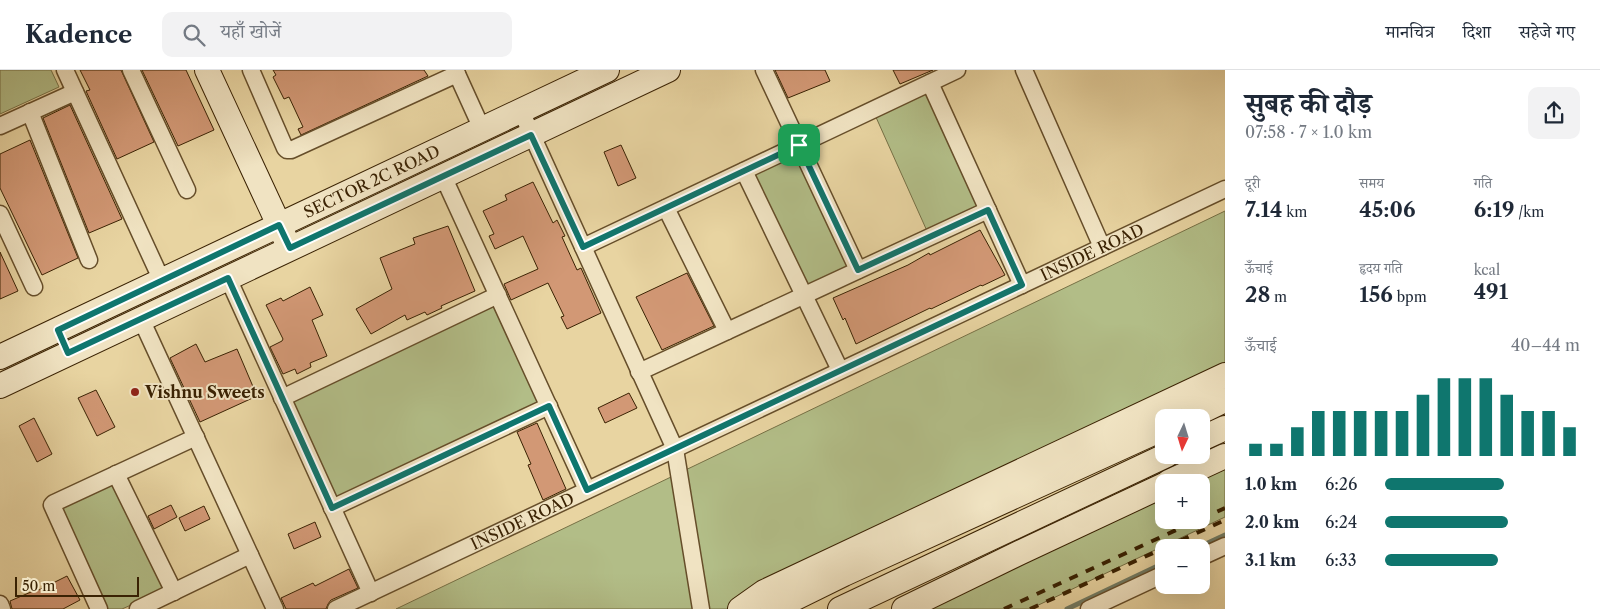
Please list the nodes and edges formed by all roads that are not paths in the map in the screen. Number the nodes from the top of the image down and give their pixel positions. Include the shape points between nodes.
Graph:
1 (65, 70) edge
2 (131, 70) edge
3 (207, 70) edge
4 (251, 70) edge
5 (607, 70) edge
6 (668, 70) edge
7 (764, 70) edge
8 (957, 70) edge
9 (1024, 70) edge
10 (456, 72) edge
11 (579, 76) edge
12 (930, 83) junction
13 (75, 92) junction
14 (521, 111) junction
15 (30, 112) junction
16 (0, 126) edge
17 (482, 129) junction
18 (531, 135) junction
19 (799, 145) junction
20 (744, 171) junction
21 (443, 176) junction
22 (1225, 189) edge
23 (187, 190) dead end
24 (666, 208) junction
25 (988, 210) junction
26 (0, 214) edge
27 (279, 225) junction
28 (583, 247) junction
29 (1102, 247) junction
30 (290, 248) junction
31 (89, 260) dead end
32 (858, 270) junction
33 (228, 278) junction
34 (162, 281) junction
35 (1022, 285) junction
36 (34, 287) dead end
37 (498, 295) junction
38 (804, 296) junction
39 (141, 319) junction
40 (58, 330) junction
41 (727, 331) junction
42 (68, 353) junction
43 (0, 357) edge
44 (840, 370) junction
45 (639, 372) junction
46 (1225, 375) edge
47 (0, 386) edge
48 (282, 398) junction
49 (1225, 400) edge
50 (549, 406) junction
51 (1206, 409) edge
52 (1225, 428) edge
53 (1155, 432) edge
54 (1210, 435) edge
55 (196, 437) junction
56 (675, 449) junction
57 (1225, 456) edge
58 (1155, 461) edge
59 (116, 474) junction
60 (1186, 474) edge
61 (1155, 489) edge
62 (587, 490) junction
63 (332, 508) junction
64 (1225, 546) edge
65 (1210, 553) edge
66 (250, 555) junction
67 (1155, 578) edge
68 (174, 592) junction
69 (370, 593) junction
70 (0, 604) edge
71 (2, 609) edge
72 (99, 609) edge
73 (138, 609) edge
74 (275, 609) edge
75 (336, 609) edge
76 (701, 609) edge
77 (740, 609) edge
78 (773, 609) edge
79 (840, 609) edge
80 (904, 609) edge
81 (1089, 609) edge

1 - 13 street
2 - 23 street
3 - 27 main road
4 - 10 street via 287,150
5 - 11 main road, SECTOR 2C ROAD
6 - 18 main road, SECTOR 2C ROAD
7 - 19 street
8 - 12 street
9 - 29 street
10 - 17 street
11 - 14 main road, SECTOR 2C ROAD
12 - 19 street
12 - 25 street
13 - 15 street
13 - 34 street
14 - 17 main road, SECTOR 2C ROAD
14 - 18 street
15 - 16 street
15 - 31 street
17 - 27 main road, SECTOR 2C ROAD
18 - 21 main road, SECTOR 2C ROAD
18 - 28 street
19 - 20 street
19 - 32 street
20 - 24 street
20 - 38 street
21 - 30 main road, SECTOR 2C ROAD
21 - 37 street
22 - 29 street, INSIDE ROAD
24 - 28 street
24 - 41 street
25 - 32 street
25 - 35 street
26 - 36 street
27 - 30 main road
27 - 34 main road, SECTOR 2C ROAD
28 - 45 street
29 - 35 street, INSIDE ROAD
30 - 33 main road, SECTOR 2C ROAD
32 - 38 street
33 - 39 main road, SECTOR 2C ROAD
33 - 48 street
34 - 40 main road, SECTOR 2C ROAD
35 - 44 street, INSIDE ROAD
37 - 48 street
37 - 50 street
38 - 41 street
38 - 44 street
39 - 42 main road, SECTOR 2C ROAD
39 - 55 street
40 - 42 main road
40 - 43 main road, SECTOR 2C ROAD
41 - 45 street
42 - 47 main road, SECTOR 2C ROAD
44 - 56 street, INSIDE ROAD
45 - 56 street
46 - 77 main road via 764,592
48 - 63 street
49 - 51 main road
50 - 62 street
50 - 63 street
52 - 54 main road
53 - 78 main road
55 - 59 street
55 - 66 street
56 - 62 street, INSIDE ROAD
56 - 76 street
57 - 60 main road
58 - 79 main road
59 - 68 street
59 - 72 street via 52,506
61 - 80 main road
62 - 69 street, INSIDE ROAD
63 - 69 street
64 - 65 street
66 - 68 street
66 - 74 street
67 - 81 street
68 - 73 street
69 - 75 street, INSIDE ROAD
70 - 71 street

